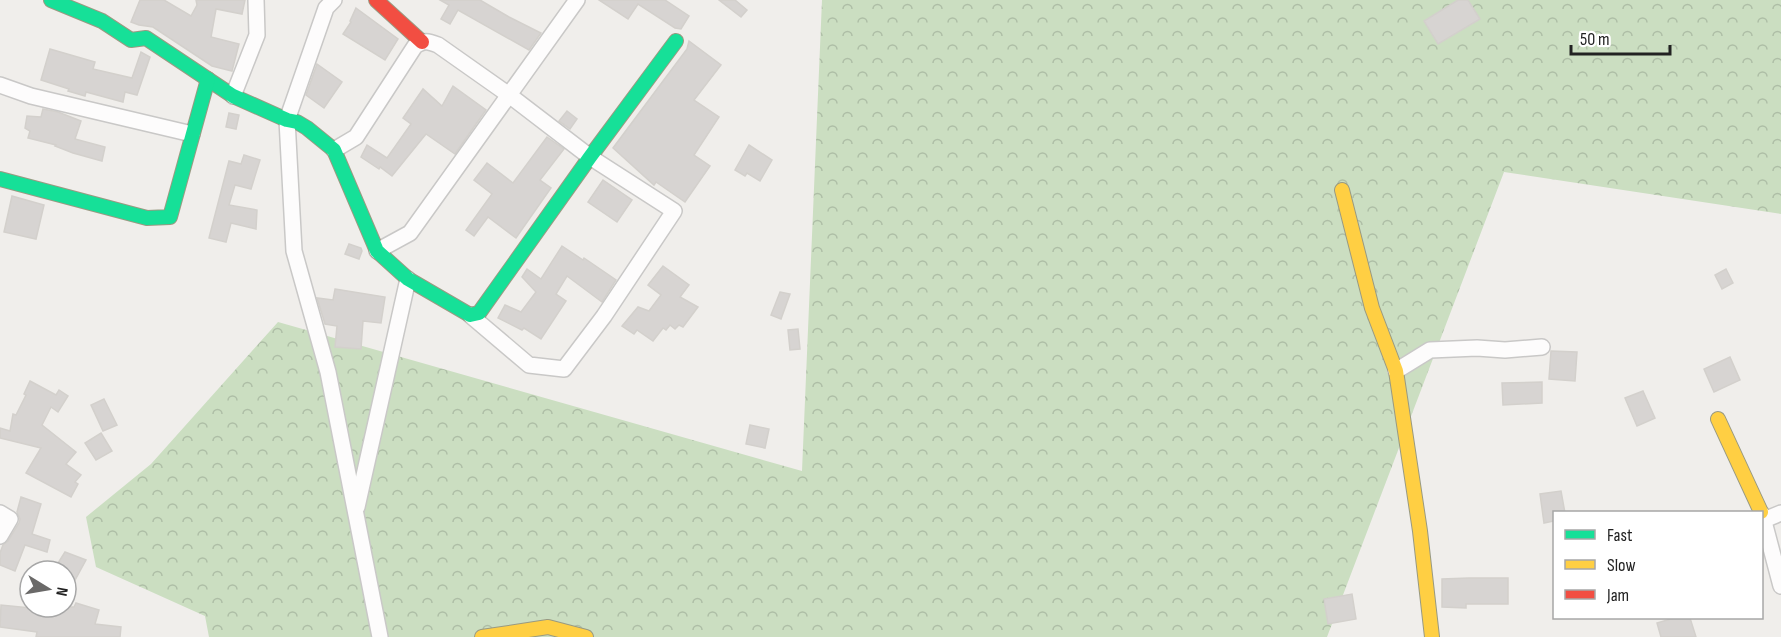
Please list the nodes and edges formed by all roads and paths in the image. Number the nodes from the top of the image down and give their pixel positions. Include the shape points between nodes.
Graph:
1 (51, 0) edge
2 (256, 0) edge
3 (334, 0) edge
4 (376, 0) edge
5 (577, 0) edge
6 (676, 41) dead end
7 (422, 42) junction
8 (208, 79) junction
9 (0, 85) edge
10 (232, 96) junction
11 (508, 96) junction
12 (287, 120) junction
13 (192, 134) junction
14 (334, 150) junction
15 (590, 157) junction
16 (0, 178) edge
17 (1342, 190) dead end
18 (377, 251) junction
19 (408, 279) junction
20 (470, 315) junction
21 (1542, 347) dead end
22 (1396, 371) junction
23 (1718, 420) dead end
24 (1760, 511) edge
25 (0, 513) edge
26 (356, 513) junction
27 (1781, 513) edge
28 (1763, 516) edge
29 (1763, 520) edge
30 (0, 536) edge
31 (1781, 586) edge
32 (380, 637) edge
33 (482, 637) edge
34 (586, 637) edge
35 (1432, 637) edge

1 - 8 street via 102,21 131,40 146,38
2 - 10 street via 256,35
3 - 12 street via 326,8
4 - 7 street
5 - 11 street
6 - 15 street
7 - 11 street via 438,45
7 - 14 street via 415,46 356,138
8 - 10 street
8 - 13 street
9 - 13 street
10 - 12 street
11 - 15 street
11 - 18 street via 410,233
12 - 14 street via 307,128
12 - 26 street via 294,251 328,372
13 - 16 street via 170,217 147,218
14 - 18 street
15 - 20 street via 479,313
15 - 20 street via 674,211 564,369 529,365
17 - 22 street via 1372,308
18 - 19 street
19 - 20 street
19 - 26 street
21 - 22 street via 1505,351 1430,350
22 - 35 street
23 - 24 street
25 - 30 street via 10,519
26 - 32 street
27 - 28 street
29 - 31 street
33 - 34 street via 548,627

